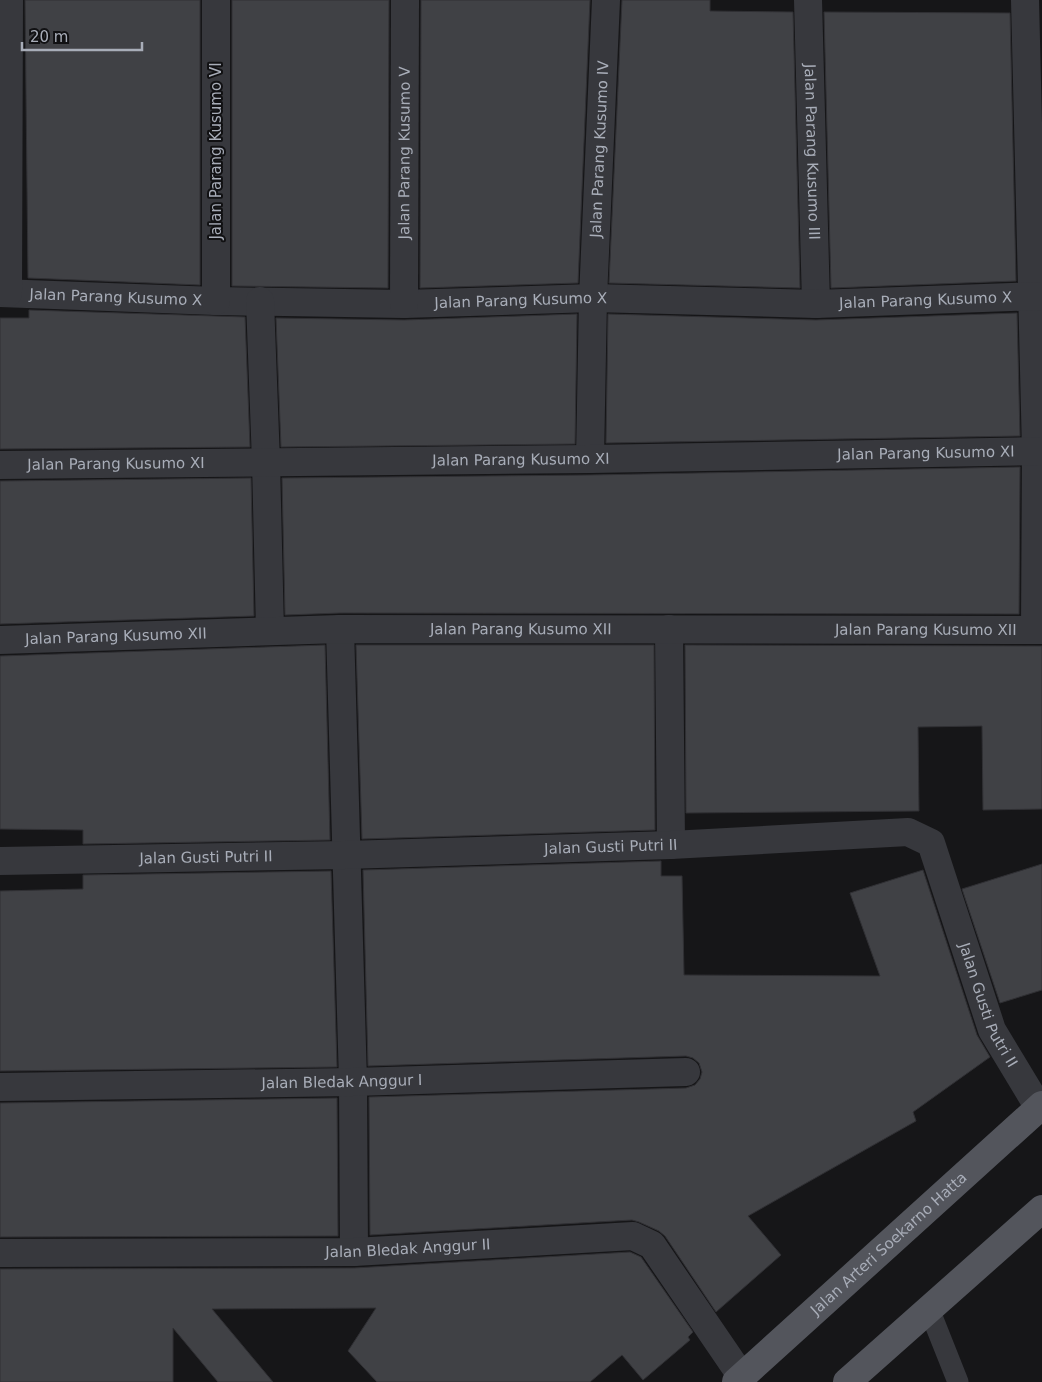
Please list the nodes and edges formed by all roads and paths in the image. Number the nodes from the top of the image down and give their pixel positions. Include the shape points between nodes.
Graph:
1 (10, 0) edge
2 (216, 0) edge
3 (405, 0) edge
4 (606, 0) edge
5 (808, 0) edge
6 (1025, 0) edge
7 (4, 293) edge
8 (1037, 296) edge
9 (593, 298) junction
10 (216, 301) junction
11 (260, 301) junction
12 (404, 304) junction
13 (816, 304) junction
14 (1039, 451) edge
15 (590, 459) junction
16 (266, 462) junction
17 (0, 465) edge
18 (340, 629) junction
19 (670, 629) junction
20 (1039, 630) edge
21 (270, 631) junction
22 (0, 640) edge
23 (671, 845) junction
24 (345, 855) junction
25 (0, 861) edge
26 (686, 1072) dead end
27 (353, 1082) junction
28 (0, 1087) edge
29 (1040, 1106) edge
30 (1042, 1209) edge
31 (354, 1252) junction
32 (0, 1253) edge
33 (929, 1309) junction
34 (739, 1379) edge
35 (847, 1382) edge
36 (958, 1382) edge

1 - 7 street
2 - 10 street, Jalan Parang Kusumo VI
3 - 12 street, Jalan Parang Kusumo V
4 - 9 street, Jalan Parang Kusumo IV
5 - 13 street, Jalan Parang Kusumo III
6 - 8 street
7 - 10 street, Jalan Parang Kusumo X
8 - 13 street, Jalan Parang Kusumo X
8 - 14 street
9 - 12 street, Jalan Parang Kusumo X
9 - 13 street, Jalan Parang Kusumo X
9 - 15 street, Jalan Parang Kusumo IV
10 - 11 street, Jalan Parang Kusumo X
11 - 12 street, Jalan Parang Kusumo X
11 - 16 street
14 - 15 street, Jalan Parang Kusumo XI
14 - 20 street
15 - 16 street, Jalan Parang Kusumo XI
16 - 17 street, Jalan Parang Kusumo XI
16 - 21 street
18 - 19 street, Jalan Parang Kusumo XII
18 - 21 street, Jalan Parang Kusumo XII
18 - 24 street
19 - 20 street, Jalan Parang Kusumo XII
19 - 23 street
21 - 22 street, Jalan Parang Kusumo XII
23 - 24 street, Jalan Gusti Putri II
23 - 29 street, Jalan Gusti Putri II via 908,832 931,843 992,1030
24 - 25 street, Jalan Gusti Putri II
24 - 27 street
26 - 27 street, Jalan Bledak Anggur I
27 - 28 street, Jalan Bledak Anggur I
27 - 31 street
29 - 34 main road, Jalan Arteri Soekarno Hatta
30 - 33 main road
31 - 32 street, Jalan Bledak Anggur II
31 - 34 street, Jalan Bledak Anggur II via 633,1236 652,1245 658,1252
33 - 35 main road
33 - 36 lane

